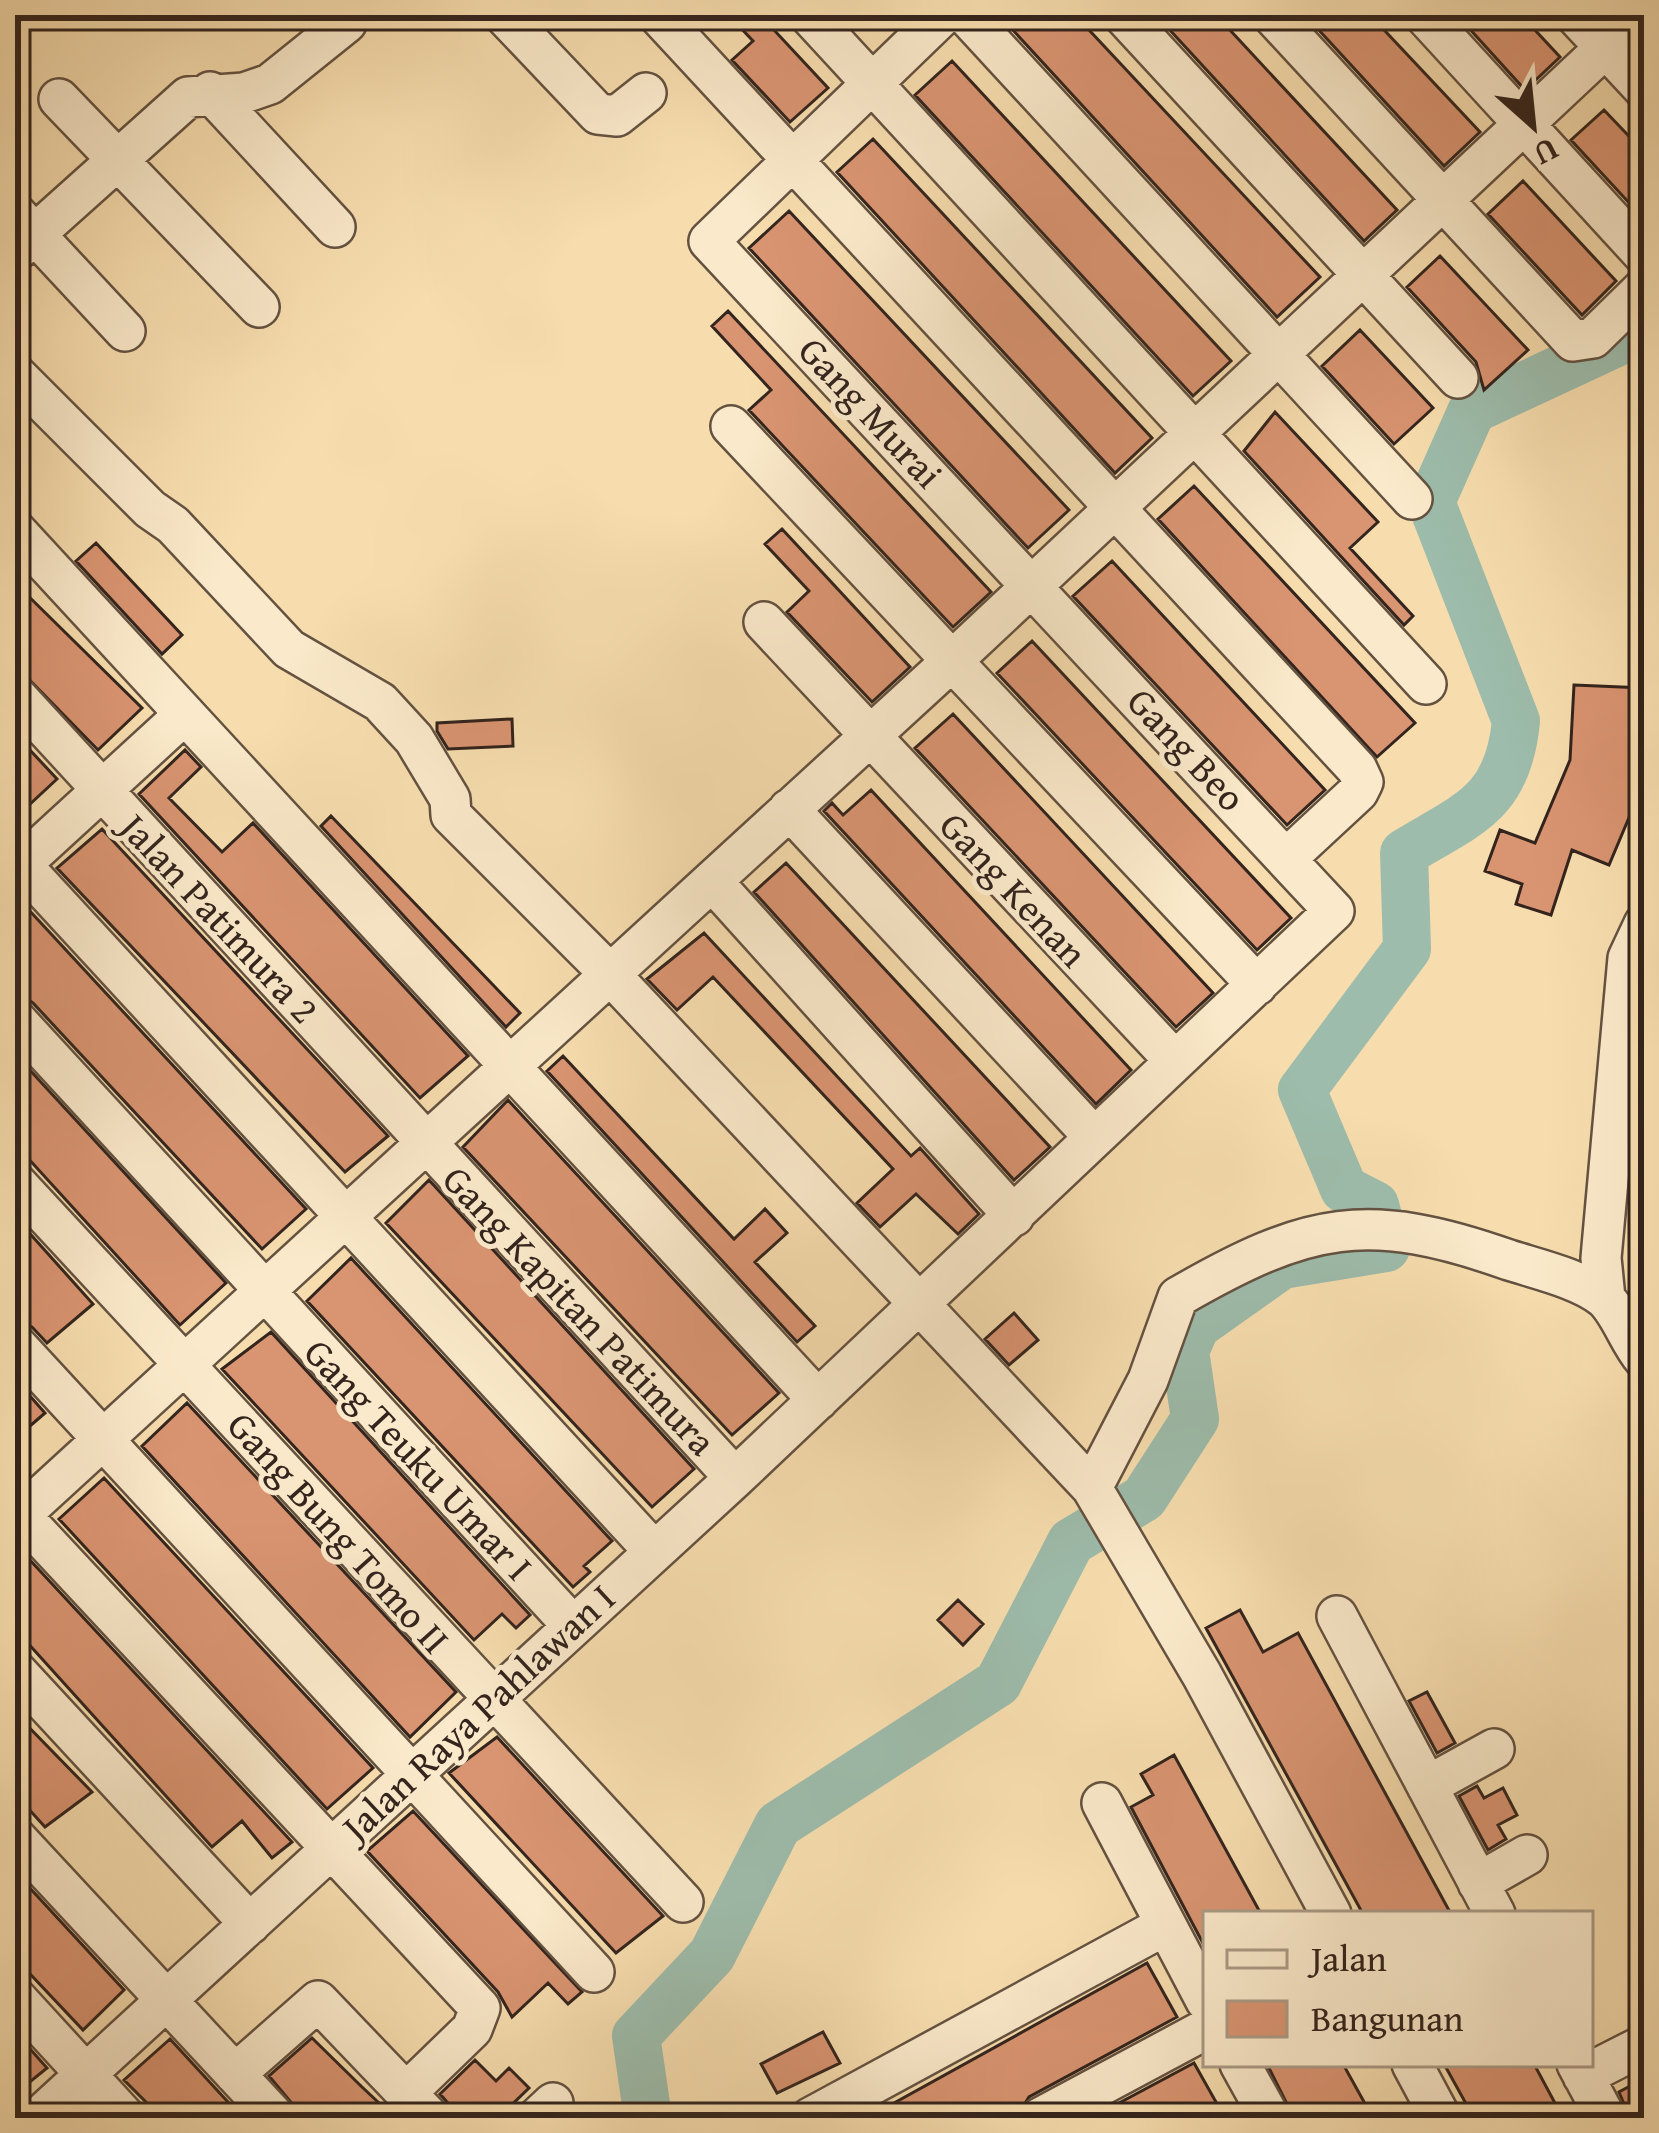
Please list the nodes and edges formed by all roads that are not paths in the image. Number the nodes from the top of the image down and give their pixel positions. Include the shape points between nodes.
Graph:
1 (345, 15) edge
2 (504, 15) edge
3 (658, 15) edge
4 (809, 15) edge
5 (943, 15) edge
6 (966, 15) edge
7 (1123, 15) edge
8 (1272, 15) edge
9 (1424, 15) edge
10 (1575, 15) edge
11 (1640, 15) edge
12 (1605, 47) junction
13 (871, 82) junction
14 (1644, 89) edge
15 (209, 92) junction
16 (646, 93) dead end
17 (59, 99) dead end
18 (1526, 126) junction
19 (793, 158) junction
20 (116, 161) junction
21 (1444, 202) junction
22 (335, 227) dead end
23 (21, 233) edge
24 (1644, 256) edge
25 (1362, 273) junction
26 (1644, 288) edge
27 (259, 307) dead end
28 (125, 331) dead end
29 (1275, 353) junction
30 (15, 374) edge
31 (1458, 378) dead end
32 (731, 426) dead end
33 (1193, 429) junction
34 (1412, 499) dead end
35 (1113, 508) junction
36 (15, 530) edge
37 (1033, 583) junction
38 (764, 622) dead end
39 (954, 658) junction
40 (1426, 684) dead end
41 (15, 694) edge
42 (185, 714) junction
43 (868, 735) junction
44 (101, 788) junction
45 (789, 808) junction
46 (1288, 857) junction
47 (17, 864) edge
48 (712, 880) junction
49 (1331, 917) joint
50 (1644, 924) edge
51 (607, 971) junction
52 (1257, 985) junction
53 (15, 1018) edge
54 (1167, 1052) junction
55 (511, 1064) junction
56 (1094, 1137) junction
57 (426, 1142) junction
58 (15, 1183) edge
59 (347, 1215) junction
60 (1014, 1216) junction
61 (265, 1291) junction
62 (1605, 1298) junction
63 (919, 1306) junction
64 (15, 1345) edge
65 (1644, 1359) edge
66 (185, 1364) junction
67 (818, 1400) junction
68 (104, 1440) junction
69 (735, 1478) junction
70 (1095, 1494) junction
71 (17, 1515) edge
72 (652, 1549) junction
73 (1337, 1616) dead end
74 (573, 1626) junction
75 (15, 1670) edge
76 (492, 1700) junction
77 (1493, 1748) dead end
78 (409, 1774) junction
79 (1427, 1786) junction
80 (1102, 1803) dead end
81 (15, 1838) edge
82 (329, 1851) junction
83 (1527, 1855) dead end
84 (1486, 1898) edge
85 (682, 1902) dead end
86 (1329, 1911) edge
87 (250, 1924) junction
88 (1164, 1926) junction
89 (594, 1972) dead end
90 (1203, 1996) edge
91 (15, 1997) edge
92 (166, 2001) junction
93 (1203, 2031) edge
94 (1644, 2045) edge
95 (1593, 2065) edge
96 (1242, 2067) edge
97 (1414, 2067) edge
98 (1580, 2070) edge
99 (86, 2073) junction
100 (235, 2074) junction
101 (418, 2105) edge
102 (38, 2118) edge
103 (126, 2118) edge
104 (276, 2118) edge
105 (810, 2118) edge
106 (1040, 2118) edge
107 (1270, 2118) edge
108 (1441, 2118) edge
109 (1606, 2118) edge

1 - 15 street via 346,23 270,84
2 - 16 street via 598,114 617,116
3 - 19 street
4 - 13 street
5 - 13 street
6 - 29 street
7 - 25 street
8 - 21 street
9 - 18 street
10 - 12 street
11 - 12 street
12 - 14 street
12 - 18 street
13 - 19 street
13 - 33 street
15 - 20 street via 188,97
15 - 22 street
17 - 20 street
18 - 21 street
18 - 24 street
19 - 35 street
19 - 37 street, Gang Murai via 709,241
20 - 23 street
20 - 27 street
21 - 25 street
21 - 26 street via 1573,341 1593,338
23 - 28 street
25 - 29 street
25 - 31 street
29 - 33 street
29 - 34 street
30 - 51 street via 290,650 380,702 414,739 452,815
32 - 39 street
33 - 35 street
33 - 40 street
35 - 37 street
35 - 46 street via 1364,782
36 - 42 street
37 - 39 street
37 - 46 street, Gang Beo
38 - 43 street, Gang Kenan
39 - 43 street
39 - 52 street
41 - 44 street, Jalan Patimura 2
42 - 44 street
42 - 55 street
43 - 45 street
43 - 54 street, Gang Kenan
44 - 47 street
44 - 57 street, Jalan Patimura 2
45 - 48 street
45 - 56 street
46 - 49 street, Gang Beo via 1331,904
47 - 59 street
48 - 51 street
48 - 60 street
49 - 52 street, Jalan Raya Pahlawan I
50 - 62 street via 1628,958 1601,1258
51 - 55 street
51 - 63 street
52 - 54 street, Jalan Raya Pahlawan I
53 - 61 street, Gang Teuku Umar I
54 - 56 street, Jalan Raya Pahlawan I
55 - 57 street
55 - 67 street
56 - 60 street, Jalan Raya Pahlawan I
57 - 59 street
57 - 69 street, Gang Kapitan Patimura
58 - 66 street, Gang Bung Tomo II
59 - 61 street
59 - 72 street
60 - 63 street, Jalan Raya Pahlawan I
61 - 66 street
61 - 74 street, Gang Teuku Umar I
62 - 65 street
62 - 70 street via 1407,1228 1336,1232 1242,1260 1178,1297
63 - 67 street, Jalan Raya Pahlawan I
63 - 70 street
64 - 68 street
66 - 68 street
66 - 76 street, Gang Bung Tomo II
67 - 69 street, Jalan Raya Pahlawan I
68 - 71 street
68 - 78 street
69 - 72 street, Jalan Raya Pahlawan I
70 - 86 street
71 - 82 street
72 - 74 street, Jalan Raya Pahlawan I
73 - 79 street
74 - 76 street, Jalan Raya Pahlawan I
75 - 87 street
76 - 78 street, Jalan Raya Pahlawan I
76 - 85 street, Gang Bung Tomo II
77 - 79 street
78 - 82 street, Jalan Raya Pahlawan I
78 - 89 street
79 - 84 street
80 - 88 street
81 - 92 street
82 - 87 street, Jalan Raya Pahlawan I
82 - 101 street via 480,2008
83 - 84 street
87 - 92 street, Jalan Raya Pahlawan I
88 - 90 street
88 - 105 street
91 - 99 street
92 - 99 street, Jalan Raya Pahlawan I
92 - 100 street
93 - 106 street
94 - 95 street
96 - 107 street
97 - 108 street
98 - 109 street
99 - 102 street, Jalan Raya Pahlawan I
99 - 103 street
100 - 101 street via 318,2001
100 - 104 street

